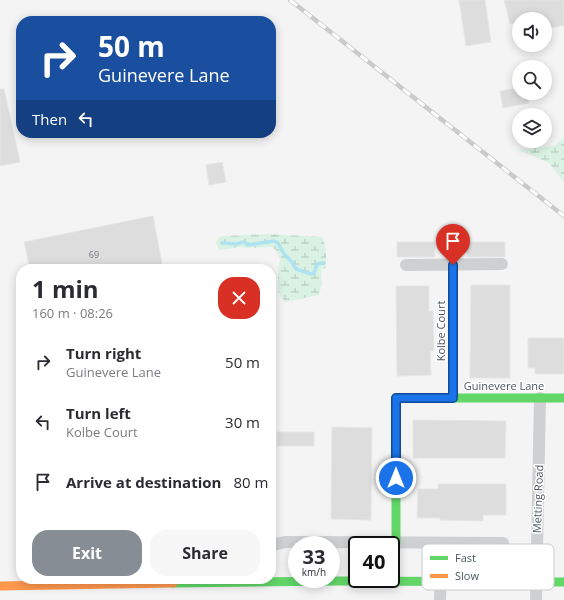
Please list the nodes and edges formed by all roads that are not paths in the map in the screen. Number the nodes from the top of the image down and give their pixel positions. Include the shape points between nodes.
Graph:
1 (502, 264) dead end
2 (406, 265) dead end
3 (453, 265) junction
4 (453, 398) junction
5 (540, 398) junction
6 (564, 398) edge
7 (396, 536) edge
8 (348, 542) edge
9 (400, 542) edge
10 (442, 543) joint
11 (503, 543) dead end
12 (276, 544) edge
13 (537, 544) edge
14 (276, 581) edge
15 (422, 582) edge
16 (100, 584) edge
17 (0, 586) edge
18 (441, 590) edge
19 (440, 600) edge

1 - 3 street
2 - 3 street
3 - 4 street, Kolbe Court
4 - 5 street, Guinevere Lane
4 - 7 street, Guinevere Lane via 396,398
5 - 6 street, Guinevere Lane
5 - 13 street, Metting Road
8 - 12 street
9 - 10 street
10 - 11 street
14 - 15 street
16 - 17 street
18 - 19 street

